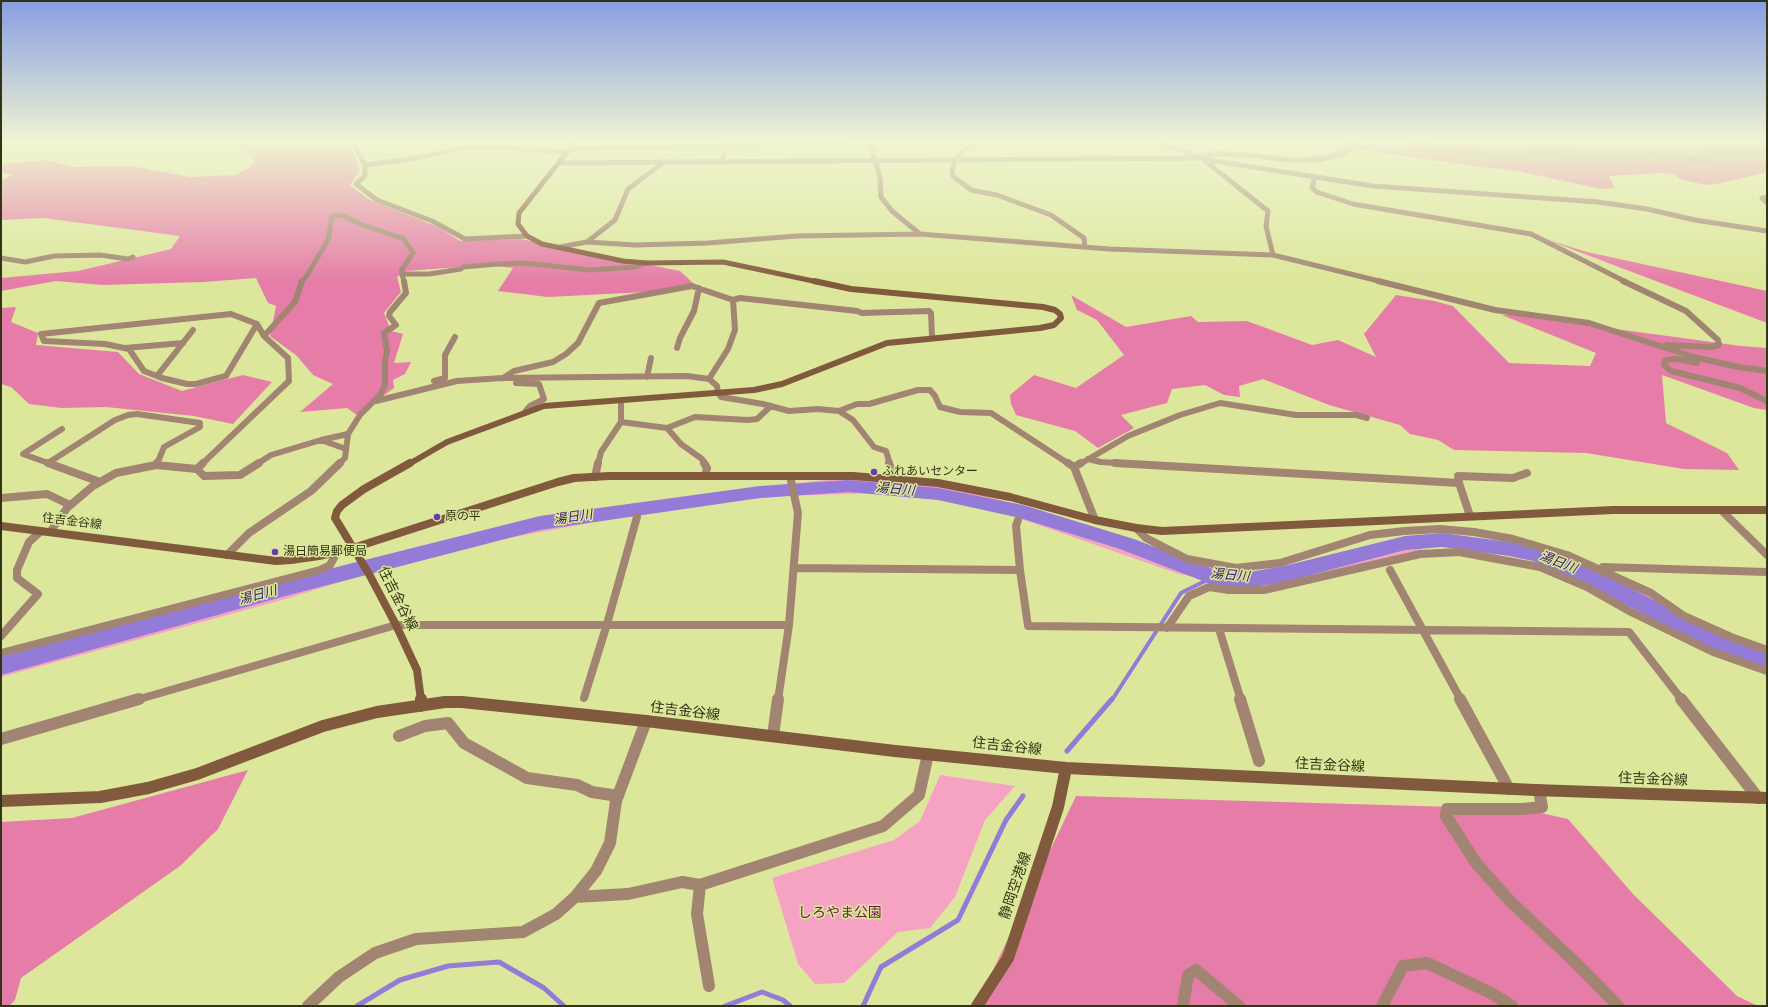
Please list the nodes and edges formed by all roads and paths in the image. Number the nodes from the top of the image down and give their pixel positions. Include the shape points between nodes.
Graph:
1 (362, 189) edge
2 (538, 189) edge
3 (628, 189) edge
4 (881, 189) edge
5 (969, 189) edge
6 (1240, 189) edge
7 (1313, 189) edge
8 (1402, 189) edge
9 (1767, 197) edge
10 (1767, 202) edge
11 (1767, 231) edge
12 (920, 234) junction
13 (527, 236) junction
14 (587, 242) junction
15 (560, 247) junction
16 (1085, 248) junction
17 (1272, 255) junction
18 (133, 257) dead end
19 (1, 258) edge
20 (647, 264) junction
21 (402, 274) junction
22 (699, 288) junction
23 (732, 300) junction
24 (257, 324) junction
25 (193, 330) dead end
26 (264, 336) junction
27 (455, 337) dead end
28 (932, 337) junction
29 (183, 343) junction
30 (1656, 344) junction
31 (125, 348) junction
32 (676, 348) dead end
33 (651, 358) dead end
34 (1767, 371) edge
35 (1767, 375) edge
36 (157, 376) junction
37 (647, 376) junction
38 (502, 378) junction
39 (709, 379) junction
40 (718, 393) junction
41 (381, 394) junction
42 (621, 400) junction
43 (376, 401) junction
44 (1767, 401) edge
45 (771, 406) junction
46 (839, 411) junction
47 (524, 412) junction
48 (1367, 418) dead end
49 (621, 422) junction
50 (667, 428) junction
51 (62, 429) dead end
52 (348, 434) junction
53 (320, 440) junction
54 (346, 449) junction
55 (1088, 459) junction
56 (48, 462) junction
57 (156, 465) junction
58 (1074, 467) junction
59 (197, 469) junction
60 (1528, 473) dead end
61 (705, 476) junction
62 (595, 477) junction
63 (894, 478) junction
64 (791, 479) junction
65 (100, 482) junction
66 (1459, 483) junction
67 (1, 498) edge
68 (70, 505) junction
69 (1767, 510) edge
70 (1722, 511) junction
71 (1470, 516) junction
72 (637, 518) dead end
73 (1018, 520) dead end
74 (1095, 520) junction
75 (1, 526) edge
76 (1136, 528) junction
77 (46, 531) junction
78 (353, 548) junction
79 (338, 552) junction
80 (1767, 554) edge
81 (227, 555) junction
82 (1603, 567) dead end
83 (794, 568) junction
84 (1020, 570) junction
85 (1390, 570) dead end
86 (1767, 572) edge
87 (607, 624) junction
88 (396, 625) junction
89 (789, 625) junction
90 (1165, 628) junction
91 (1219, 629) junction
92 (1424, 631) junction
93 (1, 636) edge
94 (1767, 650) edge
95 (1, 653) edge
96 (1767, 672) edge
97 (584, 698) dead end
98 (421, 706) junction
99 (646, 721) junction
100 (399, 736) dead end
101 (773, 736) junction
102 (1, 740) edge
103 (928, 754) junction
104 (1259, 761) dead end
105 (1066, 768) junction
106 (1509, 789) junction
107 (1538, 790) junction
108 (618, 796) junction
109 (1763, 798) edge
110 (1, 801) edge
111 (700, 885) junction
112 (575, 897) junction
113 (709, 986) dead end
114 (308, 1006) edge
115 (977, 1006) edge
116 (1183, 1006) edge
117 (1239, 1006) edge
118 (1382, 1006) edge
119 (1512, 1006) edge
120 (1618, 1006) edge

1 - 13 street via 377,200 432,221 465,239
2 - 13 main road via 519,213 518,224
3 - 14 street via 615,220
4 - 12 street via 881,197 892,211
5 - 16 street via 997,195 1051,215 1084,238
6 - 17 street via 1268,211 1266,226
7 - 30 street via 1353,204 1531,234 1686,311 1718,340 1719,345 1711,347
8 - 11 street via 1598,202
9 - 10 street via 1762,198
12 - 14 street via 797,236 708,243 634,245
12 - 16 street
13 - 15 main road via 542,244
14 - 15 street
15 - 20 main road
16 - 17 street
17 - 30 street via 1488,309 1588,323
18 - 19 street via 128,259 54,256 25,262
20 - 21 street via 590,270 524,263 498,264 463,267 429,274
20 - 28 main road via 723,262 852,289 1043,307 1055,310 1061,318 1054,325 1040,328
21 - 26 street via 401,271 413,253 404,239 342,215 332,216 328,240 301,282 295,302
21 - 41 street via 406,293 390,312 389,316 396,325 384,332 387,351 385,384
22 - 23 street
22 - 32 street via 694,311
22 - 38 street via 672,288 599,303 578,343 566,354 553,362 514,371
23 - 28 street via 740,298 862,313 928,311 931,313
23 - 39 street via 735,330 728,349
24 - 26 street
24 - 31 street via 231,314 41,334 44,341 105,344
24 - 36 street via 226,376 187,384
25 - 29 street
26 - 59 street via 288,358 289,381
27 - 41 street via 445,355 445,378
28 - 40 main road via 887,343 770,387
29 - 31 street
29 - 36 street
30 - 34 street via 1694,357
31 - 36 street via 129,349 144,371
33 - 37 street
35 - 44 street via 1678,359 1665,360 1664,365 1671,371 1740,388
37 - 38 street
37 - 39 street
38 - 43 street via 457,381
38 - 47 street via 504,382 539,384 544,399
39 - 40 street via 717,386
40 - 42 main road
40 - 45 street via 721,397
41 - 43 street
42 - 47 main road via 560,404
42 - 49 street
43 - 52 street via 360,416
45 - 46 street via 789,411
45 - 50 street via 758,419 695,417
46 - 58 street via 857,404 869,404 918,390 930,390 940,407 960,412 991,413
46 - 63 street via 853,420 874,447 886,450
47 - 78 main road via 439,446 364,489 342,505 337,511 336,518
48 - 55 street via 1296,414 1220,403 1180,415 1128,436
49 - 50 street
49 - 62 street via 601,452
50 - 61 street via 681,444 702,459 706,468
51 - 56 street via 23,454
52 - 53 street
52 - 54 street
53 - 54 street
53 - 59 street via 271,455 240,475 204,476
54 - 81 street via 345,458 311,490 249,532
55 - 58 street
55 - 66 street via 1101,462
56 - 57 street via 115,420 128,415 200,423 200,427 164,447
56 - 65 street
57 - 59 street
57 - 65 street via 116,473
58 - 74 street
60 - 66 street via 1514,478 1458,476
61 - 62 main road, 住吉金谷線
61 - 64 main road, 住吉金谷線
62 - 78 main road, 住吉金谷線 via 574,478 538,488
63 - 64 main road, 住吉金谷線 via 853,476
63 - 74 main road, 住吉金谷線 via 975,489
64 - 83 street via 798,513
65 - 68 street
66 - 71 street
67 - 68 street via 47,494
68 - 77 street
69 - 70 main road, 住吉金谷線
70 - 71 main road, 住吉金谷線 via 1613,510
70 - 80 street
71 - 76 main road, 住吉金谷線 via 1193,530 1162,531
72 - 87 street
73 - 84 street via 1016,526
74 - 76 main road, 住吉金谷線
75 - 77 main road, 住吉金谷線
76 - 94 street via 1146,538 1187,559 1236,568 1280,563 1370,535 1404,530 1440,529 1514,539 1567,555 1651,594 1684,616
77 - 81 main road, 住吉金谷線
77 - 93 street via 29,542 17,570 17,578 38,594
78 - 79 main road, 住吉金谷線
78 - 88 main road, 住吉金谷線
79 - 81 main road, 住吉金谷線 via 276,561
79 - 95 street via 330,565 320,570
82 - 86 street
83 - 84 street
83 - 89 street
84 - 90 street via 1028,626
85 - 92 street
87 - 88 street
87 - 89 street
87 - 97 street
88 - 98 main road, 住吉金谷線 via 417,670
88 - 102 street
89 - 101 street
90 - 91 street
90 - 96 street via 1189,596 1209,587 1264,590 1420,554 1459,552 1540,567 1587,587 1631,612 1713,652
91 - 92 street
91 - 104 street
92 - 106 street
92 - 109 street via 1629,632
98 - 99 main road, 住吉金谷線 via 462,702
98 - 110 main road via 377,712 323,726 197,774 148,788 100,797
99 - 101 main road, 住吉金谷線
99 - 108 street
100 - 108 street via 425,726 448,723 464,742 527,778 577,785 592,792
101 - 103 main road, 住吉金谷線
103 - 105 main road, 住吉金谷線
103 - 111 street via 919,795 883,826
105 - 106 main road, 住吉金谷線
105 - 115 main road, 静岡空港線 via 1058,807 1008,958
106 - 107 main road, 住吉金谷線
107 - 109 main road, 住吉金谷線
107 - 120 street via 1542,807 1447,809 1446,816 1476,863 1510,901
108 - 112 street via 610,843 596,871
111 - 112 street via 682,882 628,894
111 - 113 street via 697,914
112 - 114 street via 556,914 523,932 416,939 375,953 339,977
116 - 117 street via 1188,975 1196,970
118 - 119 street via 1403,966 1428,963

